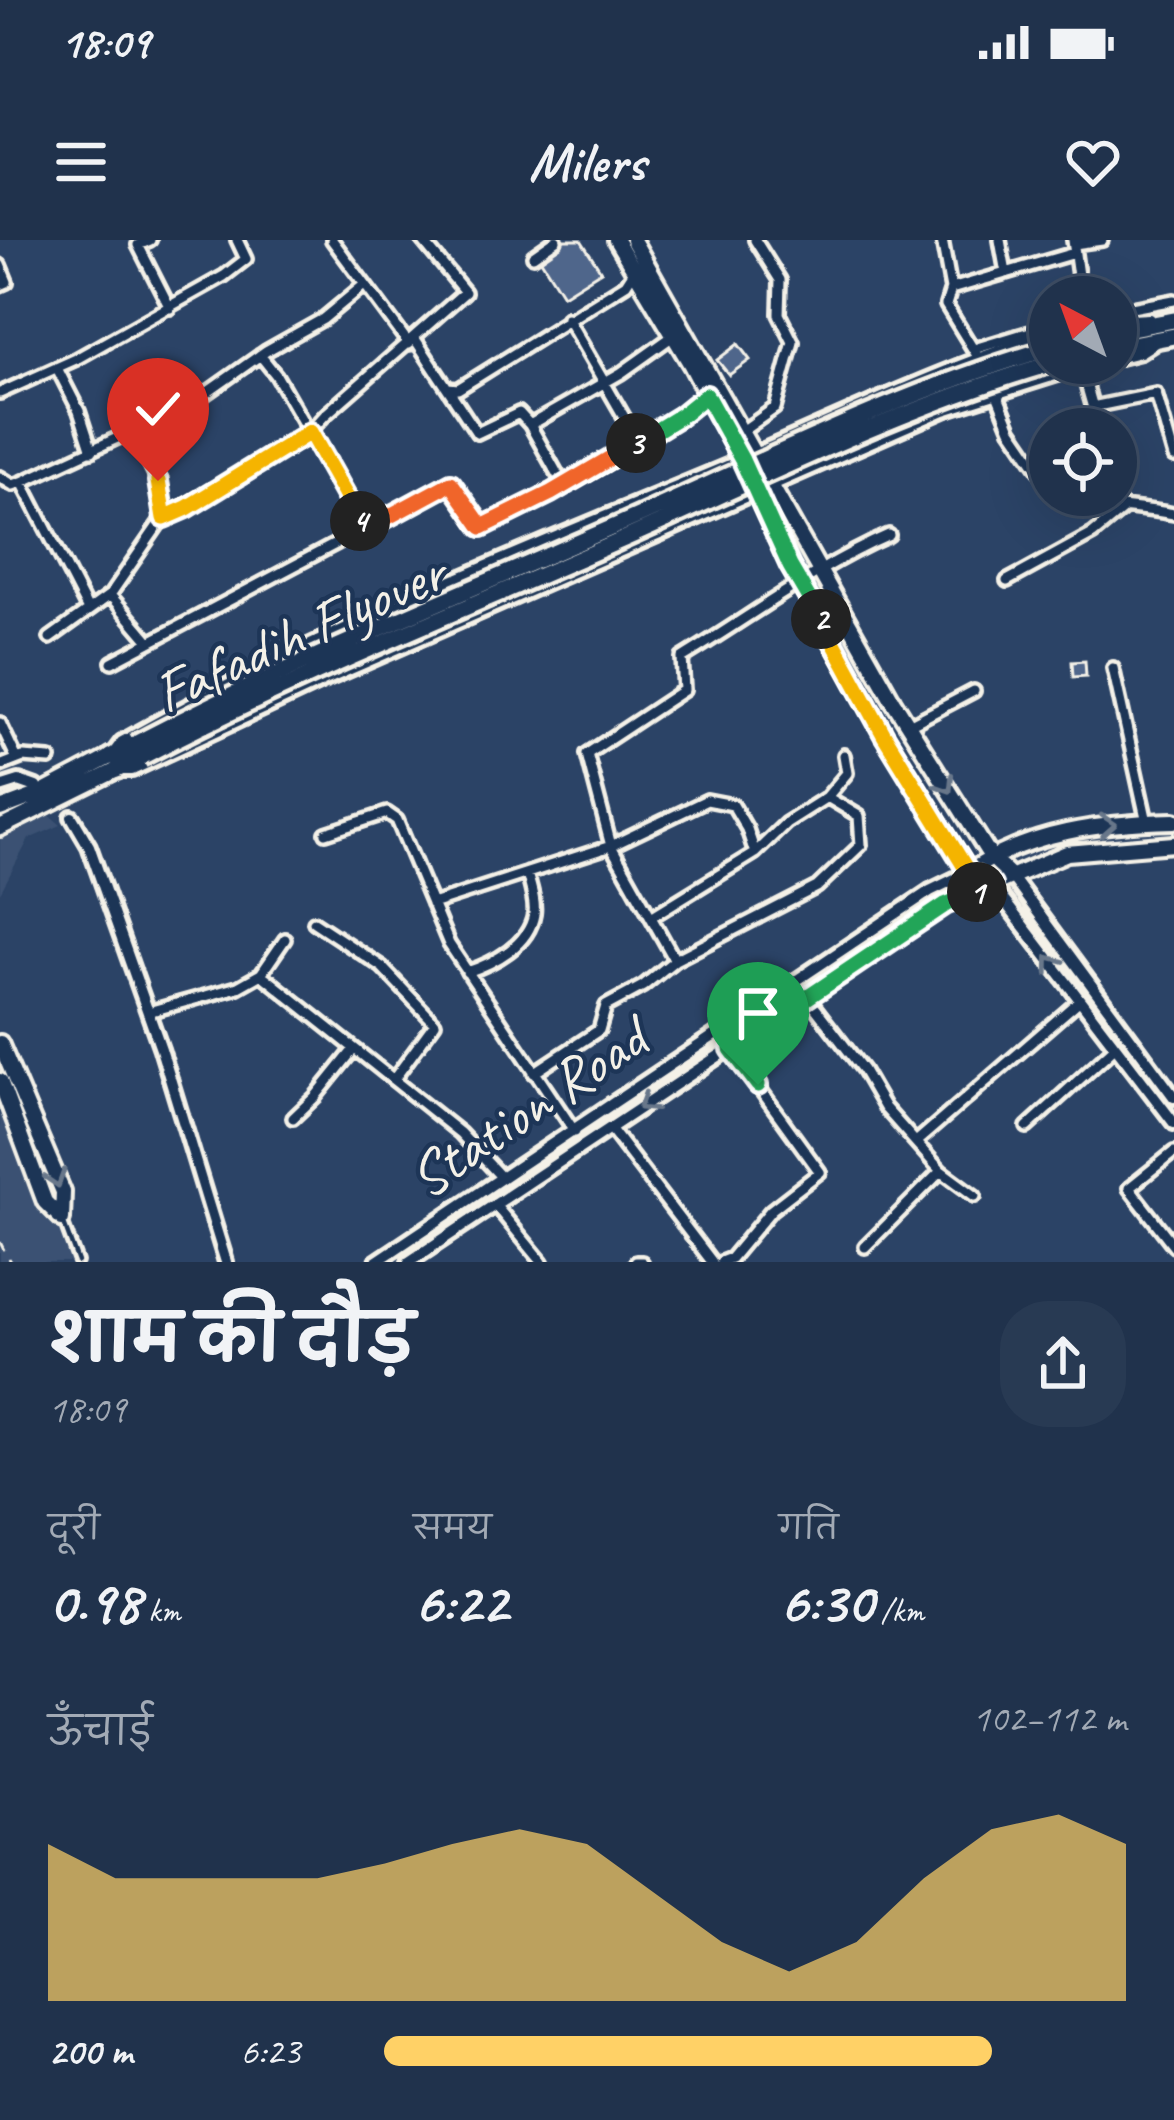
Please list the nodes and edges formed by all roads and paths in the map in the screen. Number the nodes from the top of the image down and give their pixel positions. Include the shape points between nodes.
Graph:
1 (150, 240) edge
2 (237, 240) edge
3 (332, 240) edge
4 (422, 240) edge
5 (556, 240) edge
6 (616, 240) edge
7 (633, 240) edge
8 (755, 240) edge
9 (942, 240) edge
10 (1000, 240) edge
11 (1102, 240) edge
12 (1074, 246) edge
13 (533, 256) dead end
14 (0, 265) edge
15 (634, 270) junction
16 (1006, 272) junction
17 (1078, 276) edge
18 (0, 285) edge
19 (364, 285) junction
20 (951, 290) junction
21 (1174, 301) edge
22 (1137, 307) edge
23 (170, 308) junction
24 (567, 318) junction
25 (1174, 319) edge
26 (1137, 330) edge
27 (1137, 335) edge
28 (673, 336) junction
29 (1029, 337) edge
30 (1168, 337) edge
31 (412, 341) junction
32 (1137, 353) edge
33 (976, 354) junction
34 (260, 355) junction
35 (1029, 355) edge
36 (57, 368) junction
37 (1029, 371) edge
38 (603, 380) junction
39 (1029, 382) edge
40 (1089, 384) edge
41 (448, 388) junction
42 (997, 392) junction
43 (0, 393) edge
44 (706, 395) junction
45 (1092, 406) joint
46 (530, 425) junction
47 (310, 432) junction
48 (741, 432) junction
49 (134, 433) junction
50 (638, 441) junction
51 (92, 451) junction
52 (1029, 455) edge
53 (1174, 457) edge
54 (747, 458) junction
55 (0, 477) edge
56 (22, 482) junction
57 (564, 486) junction
58 (764, 490) junction
59 (1137, 508) edge
60 (1174, 514) edge
61 (1114, 516) edge
62 (164, 518) junction
63 (364, 530) junction
64 (889, 535) dead end
65 (819, 571) junction
66 (1007, 581) dead end
67 (802, 585) junction
68 (110, 595) junction
69 (87, 608) junction
70 (50, 638) dead end
71 (149, 641) junction
72 (112, 662) dead end
73 (1113, 668) dead end
74 (974, 691) dead end
75 (0, 723) edge
76 (908, 725) junction
77 (5, 747) edge
78 (138, 751) junction
79 (844, 754) dead end
80 (17, 759) junction
81 (50, 759) dead end
82 (114, 764) junction
83 (0, 766) edge
84 (0, 787) edge
85 (36, 787) dead end
86 (827, 797) junction
87 (0, 809) edge
88 (72, 818) dead end
89 (1174, 821) edge
90 (1147, 822) junction
91 (0, 828) edge
92 (326, 833) dead end
93 (1174, 844) edge
94 (611, 846) junction
95 (755, 853) junction
96 (991, 857) junction
97 (968, 872) junction
98 (527, 873) junction
99 (1011, 876) junction
100 (992, 885) junction
101 (432, 904) junction
102 (651, 916) junction
103 (314, 922) dead end
104 (285, 939) dead end
105 (675, 960) junction
106 (467, 973) junction
107 (261, 974) junction
108 (807, 997) junction
109 (1080, 1000) junction
110 (148, 1012) junction
111 (1115, 1017) junction
112 (1101, 1028) junction
113 (0, 1042) edge
114 (1115, 1047) junction
115 (354, 1049) junction
116 (731, 1049) junction
117 (534, 1072) junction
118 (394, 1079) junction
119 (0, 1082) edge
120 (1174, 1097) edge
121 (1161, 1107) junction
122 (293, 1118) dead end
123 (1174, 1123) edge
124 (1027, 1127) dead end
125 (610, 1128) junction
126 (575, 1132) junction
127 (916, 1142) junction
128 (1174, 1152) edge
129 (940, 1171) junction
130 (502, 1178) junction
131 (975, 1196) dead end
132 (495, 1205) junction
133 (62, 1219) junction
134 (0, 1242) edge
135 (1174, 1246) edge
136 (865, 1247) dead end
137 (10, 1262) edge
138 (78, 1262) edge
139 (226, 1262) edge
140 (376, 1262) edge
141 (409, 1262) edge
142 (542, 1262) edge
143 (712, 1262) edge
144 (721, 1262) edge

1 - 23 street via 138,244
2 - 23 street via 246,260
3 - 19 street
4 - 31 street via 466,292
5 - 13 street
6 - 15 main road
7 - 48 main road
8 - 48 street via 780,280 779,314 793,342 775,408
9 - 20 street
10 - 16 street
11 - 12 street
12 - 16 street
12 - 17 street
14 - 18 street via 7,282
15 - 24 street via 626,284
15 - 28 main road
16 - 20 street
19 - 31 street
19 - 34 street
20 - 33 street via 946,305
21 - 22 street
23 - 36 street
24 - 38 street
24 - 41 street via 477,378
25 - 26 highway
27 - 30 highway
28 - 38 street
28 - 44 main road
29 - 33 street
30 - 32 street
31 - 41 street
31 - 47 street
33 - 42 street
33 - 54 street
34 - 47 street
34 - 49 street
35 - 78 highway, Fafadih Flyover, bridge via 844,425 239,692
36 - 43 street
36 - 51 street
37 - 78 highway, Fafadih Flyover, bridge via 850,439
38 - 46 street
38 - 50 street
39 - 42 street
40 - 45 street
41 - 46 street via 477,433 519,413
42 - 52 street
42 - 58 street
44 - 50 street
44 - 54 main road
45 - 53 street via 1156,394
46 - 57 street
47 - 62 street
47 - 63 street
48 - 54 main road
49 - 51 street
49 - 62 street via 158,481
50 - 57 street
51 - 56 street
54 - 58 main road
54 - 82 street via 289,654 122,742
55 - 56 street
56 - 69 street
57 - 63 street via 482,527 451,483
58 - 65 main road
58 - 67 main road
58 - 82 street via 133,770
59 - 60 street
61 - 66 street
62 - 68 street
63 - 71 street
64 - 65 street
65 - 67 street
65 - 76 main road
67 - 94 street via 682,658 684,690 587,754
67 - 97 main road
68 - 69 street
68 - 71 street
69 - 70 street
71 - 72 street
73 - 90 street
74 - 76 street
75 - 77 street
76 -> 96 main road
77 - 80 street
78 - 82 highway, Fafadih Flyover
79 - 86 street via 848,773
80 - 81 street
80 - 83 street
82 - 87 main road
82 - 91 main road
84 - 85 street
86 - 95 street
86 - 105 street via 859,816 861,845 818,886
88 - 110 street
89 - 90 main road
96 -> 90 main road via 1061,832
92 - 101 street via 387,813
93 - 99 main road via 1089,849
94 - 95 street via 706,800 733,805
94 - 98 street
94 - 102 street
95 - 102 street
96 - 97 main road
96 - 99 main road
97 - 100 main road
97 - 126 street, Station Road
98 - 101 street
98 - 106 street via 535,911 526,935
99 - 100 main road
99 - 111 street
100 - 108 street, Station Road via 945,905
109 -> 100 street
101 - 106 street
102 - 105 street
103 - 118 street via 382,967 435,1023
104 - 107 street
105 - 117 street via 606,1006 599,1030
106 - 117 street
107 - 110 street
107 - 115 street
108 - 116 street, Station Road
108 - 127 street
109 - 112 street
109 - 127 street
110 - 139 street
111 - 112 street
111 - 120 street
112 - 114 street
113 -> 133 main road via 63,1192
114 - 121 street
114 - 124 street
115 - 118 street
115 - 122 street
116 -> 125 street, Station Road
116 - 144 street via 820,1172
117 - 126 street
118 - 130 street
119 - 133 main road via 45,1202
120 - 121 street
121 - 123 street
125 - 132 street, Station Road
125 - 143 street
126 - 130 street, Station Road
127 - 129 street
128 - 135 street via 1129,1187
129 - 131 street
129 - 136 street
130 - 140 street, Station Road
132 - 141 street, Station Road
132 - 142 street
133 - 138 lane
134 - 137 path

